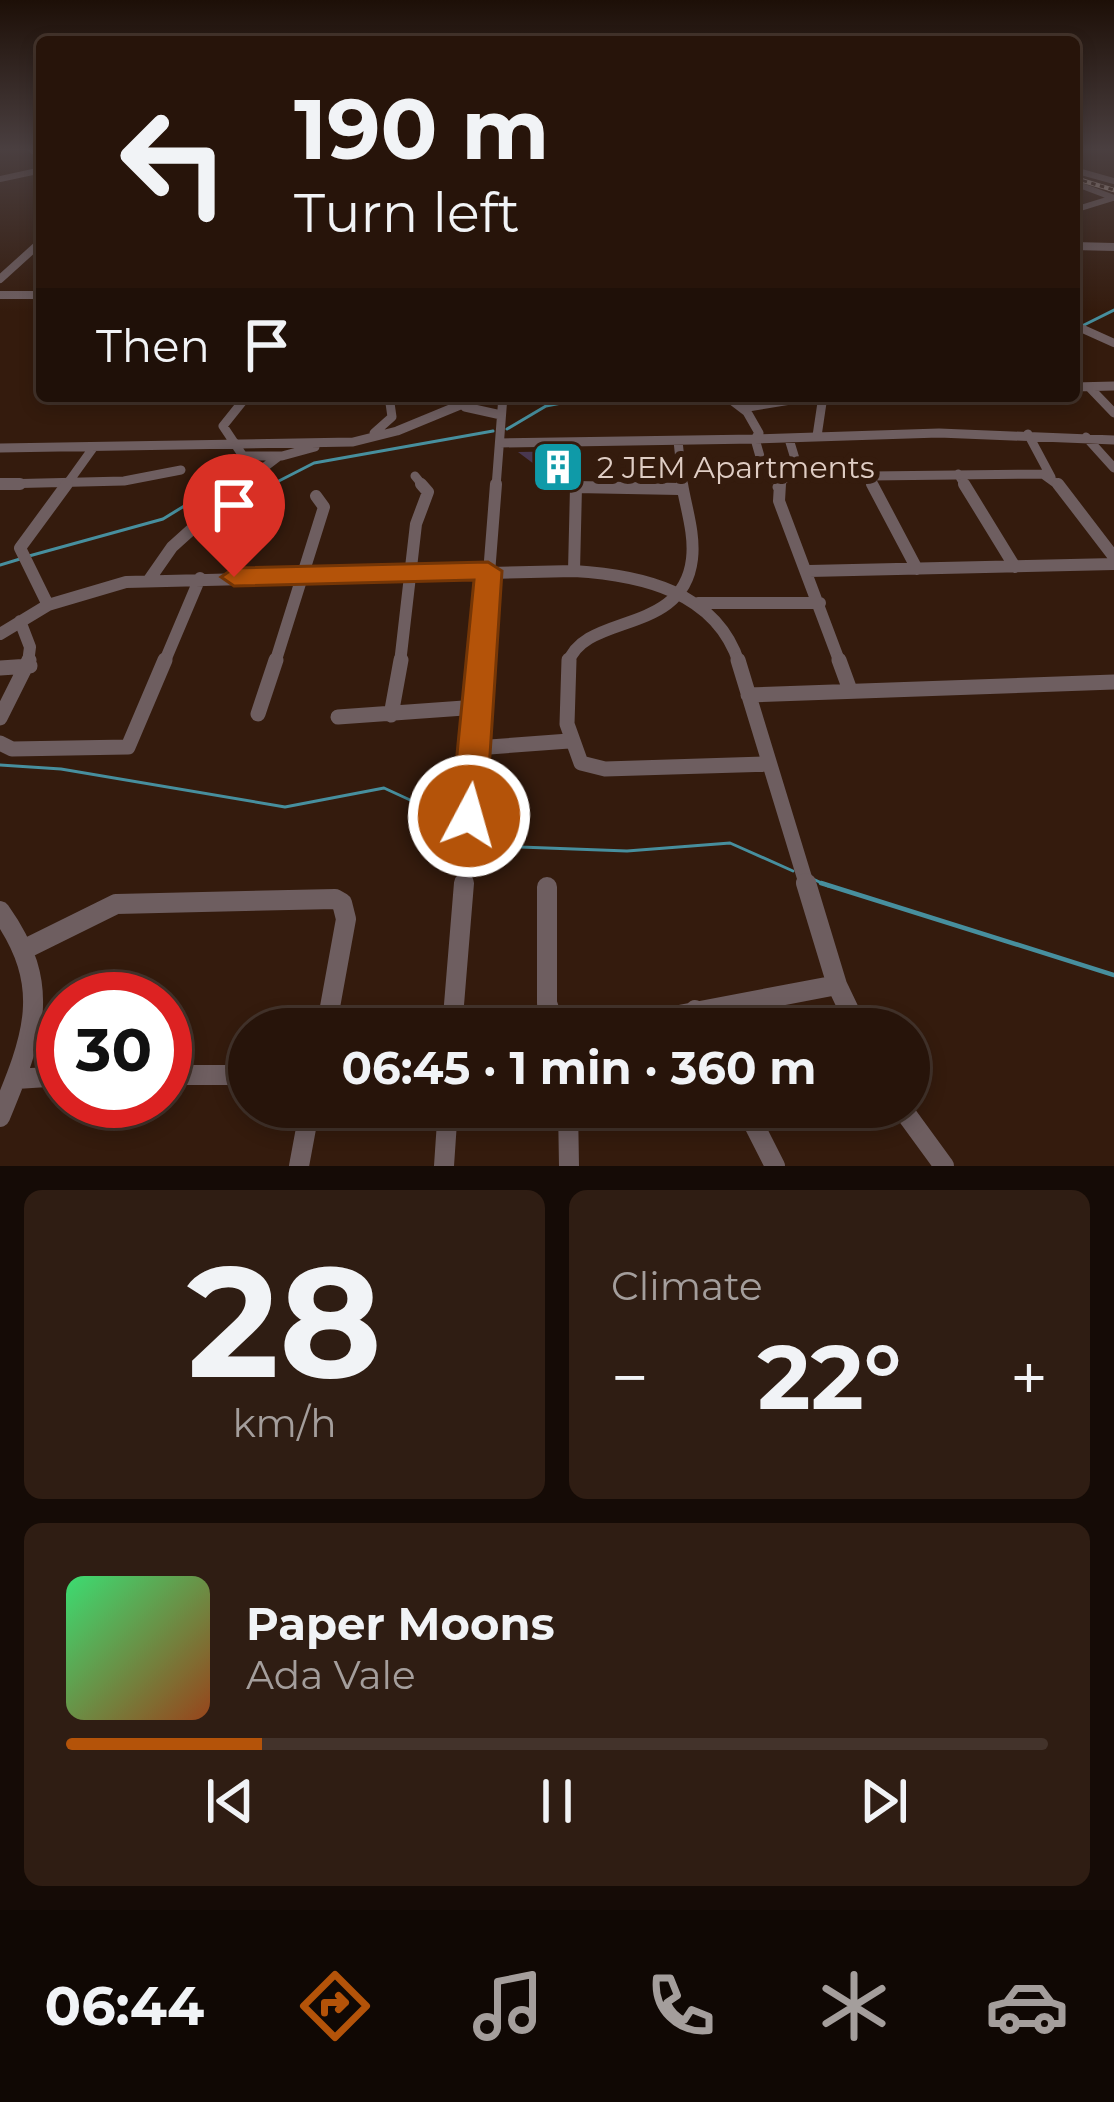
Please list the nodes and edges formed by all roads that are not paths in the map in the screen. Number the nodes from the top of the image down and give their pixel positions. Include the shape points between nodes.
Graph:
1 (1080, 245) edge
2 (36, 246) edge
3 (1112, 248) edge
4 (0, 279) edge
5 (0, 295) edge
6 (36, 295) edge
7 (1080, 328) edge
8 (1114, 343) edge
9 (1114, 386) edge
10 (1080, 387) edge
11 (1090, 388) junction
12 (242, 402) edge
13 (390, 402) edge
14 (471, 402) edge
15 (502, 402) edge
16 (735, 402) edge
17 (777, 402) edge
18 (819, 402) edge
19 (464, 406) junction
20 (742, 407) junction
21 (1114, 412) edge
22 (501, 415) junction
23 (1028, 434) junction
24 (817, 436) junction
25 (1085, 436) junction
26 (368, 438) junction
27 (754, 439) junction
28 (789, 439) junction
29 (1113, 439) edge
30 (678, 441) junction
31 (231, 442) junction
32 (330, 443) junction
33 (500, 443) junction
34 (0, 448) edge
35 (93, 448) junction
36 (246, 456) junction
37 (278, 457) junction
38 (1114, 468) edge
39 (181, 470) dead end
40 (253, 471) junction
41 (958, 474) junction
42 (800, 475) junction
43 (867, 475) junction
44 (415, 476) dead end
45 (1051, 477) junction
46 (70, 482) junction
47 (778, 482) junction
48 (0, 484) edge
49 (679, 489) junction
50 (316, 496) dead end
51 (1114, 561) edge
52 (1015, 567) junction
53 (917, 569) junction
54 (488, 571) junction
55 (574, 571) junction
56 (809, 572) junction
57 (412, 574) junction
58 (303, 575) junction
59 (200, 578) junction
60 (149, 580) junction
61 (682, 592) junction
62 (698, 603) junction
63 (820, 603) junction
64 (48, 605) junction
65 (20, 621) junction
66 (0, 634) edge
67 (30, 666) junction
68 (0, 668) edge
69 (1114, 682) edge
70 (850, 690) junction
71 (748, 695) junction
72 (478, 707) junction
73 (258, 714) dead end
74 (392, 715) junction
75 (338, 717) dead end
76 (0, 718) edge
77 (569, 741) junction
78 (0, 743) edge
79 (476, 748) junction
80 (768, 764) junction
81 (547, 887) dead end
82 (0, 911) edge
83 (29, 947) junction
84 (837, 985) junction
85 (330, 1008) edge
86 (454, 1008) edge
87 (549, 1008) edge
88 (706, 1008) edge
89 (848, 1008) edge
90 (192, 1075) edge
91 (228, 1076) edge
92 (36, 1078) edge
93 (16, 1079) junction
94 (0, 1118) edge
95 (306, 1128) edge
96 (447, 1128) edge
97 (568, 1128) edge
98 (756, 1128) edge
99 (916, 1128) edge
100 (298, 1166) edge
101 (444, 1166) edge
102 (568, 1166) edge
103 (775, 1166) edge
104 (944, 1166) edge

1 - 3 street
2 - 4 street
5 - 6 street
7 - 8 street
9 - 11 street
10 - 11 street
11 - 21 street
12 - 31 street via 223,426
13 - 26 street via 392,417
14 - 19 street
15 - 22 street
16 - 20 street
17 - 20 street
18 - 24 street
19 - 22 street
19 - 26 street
20 - 27 street via 758,430
22 - 33 street
23 - 24 street
23 - 25 street
23 - 45 street
24 - 28 street
25 - 29 street
25 - 38 street
26 - 32 street
27 - 28 street
27 - 30 street
27 - 47 street via 765,474
28 - 42 street
30 - 33 street
30 - 49 street
31 - 32 street
31 - 35 street
31 - 36 street
32 - 37 street
33 - 54 street
34 - 35 street
35 - 46 street
36 - 37 street
36 - 40 street
37 - 40 street
39 - 46 street
40 - 60 street via 167,545
41 - 43 street
41 - 45 street
41 - 52 street
42 - 43 street
42 - 47 street
43 - 53 street
44 - 57 street via 428,492
45 - 51 street
46 - 48 street
46 - 64 street via 20,548
47 - 56 street
49 - 55 street via 576,487
49 - 61 street via 696,560
50 - 58 street via 324,506
51 - 52 street
52 - 53 street
53 - 56 street
54 - 55 street
54 - 57 street
54 - 72 street
55 - 61 street via 639,576
56 - 63 street
57 - 58 street
57 - 74 street
58 - 59 street
58 - 73 street
59 - 60 street
59 - 78 street via 128,747
60 - 64 street
61 - 62 street
61 - 77 street via 646,618 573,649
62 - 63 street
62 - 71 street via 724,631
63 - 70 street
64 - 65 street
65 - 66 street
65 - 67 street via 30,636
67 - 68 street
67 - 76 street
69 - 70 street
70 - 71 street
71 - 80 street
72 - 74 street
72 - 79 street
74 - 75 street
77 - 79 street
77 - 80 street via 581,764 604,769
79 - 86 street
80 - 84 street
81 - 87 street
82 - 83 street
83 - 85 street via 116,904 335,899 346,919
83 - 93 street via 38,1001
84 - 88 street
84 - 89 street
90 - 91 street
92 - 93 street
93 - 94 street
95 - 100 street
96 - 101 street
97 - 102 street
98 - 103 street
99 - 104 street

